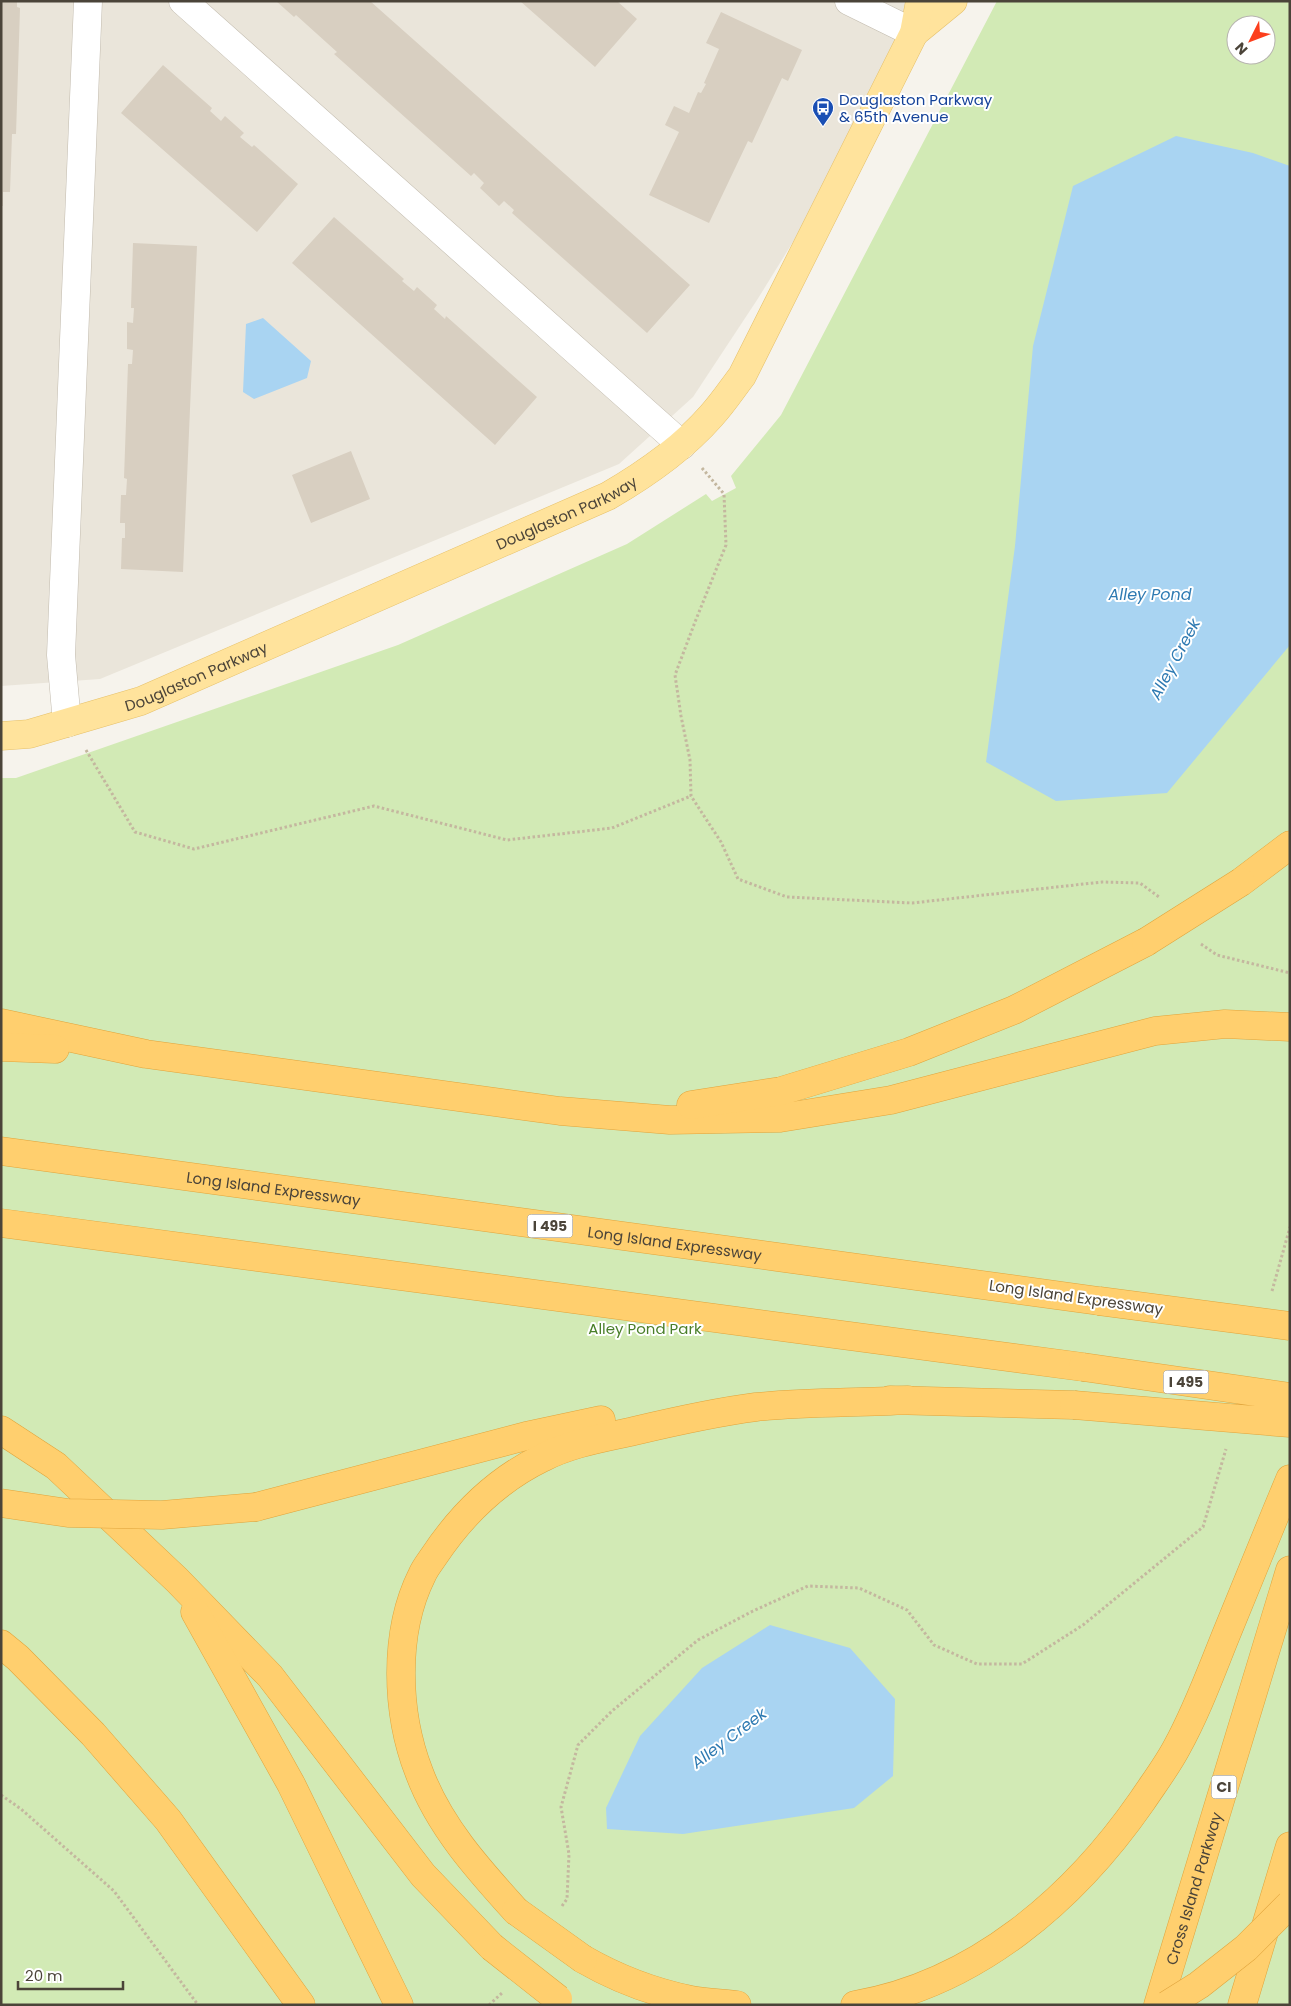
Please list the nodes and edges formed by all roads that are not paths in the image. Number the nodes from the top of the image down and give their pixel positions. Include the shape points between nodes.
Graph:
1 (88, 1) edge
2 (184, 1) edge
3 (849, 1) edge
4 (920, 1) edge
5 (953, 1) edge
6 (914, 33) junction
7 (682, 445) junction
8 (67, 723) junction
9 (1, 736) edge
10 (1290, 845) edge
11 (1, 1023) edge
12 (1290, 1027) edge
13 (1, 1047) edge
14 (146, 1054) junction
15 (560, 1111) junction
16 (1, 1151) edge
17 (1, 1223) edge
18 (1290, 1326) edge
19 (1290, 1398) edge
20 (908, 1400) junction
21 (1290, 1423) edge
22 (1, 1430) edge
23 (1290, 1480) edge
24 (1, 1503) edge
25 (1290, 1570) edge
26 (177, 1580) junction
27 (1, 1644) edge
28 (1290, 1846) edge
29 (1290, 1904) edge
30 (563, 2002) edge
31 (301, 2005) edge
32 (399, 2005) edge
33 (737, 2005) edge
34 (855, 2005) edge
35 (1158, 2005) edge
36 (1167, 2005) edge
37 (1242, 2005) edge

1 - 8 street via 61,655
2 - 7 street
3 - 6 street
4 - 6 main road, Douglaston Parkway
5 - 6 main road, Douglaston Parkway
6 - 7 main road, Douglaston Parkway via 742,376 712,415
7 - 8 main road, Douglaston Parkway via 644,475 608,496 140,701
8 - 9 main road, Douglaston Parkway via 29,734
10 - 15 highway, bridge via 1241,882 1146,942 1014,1010 909,1052 781,1091 679,1107
11 - 14 highway
12 - 15 highway via 1225,1024 1155,1031 891,1100 780,1118 670,1120
13 - 14 highway
14 - 15 highway
16 - 18 highway, Long Island Expressway / I 495, bridge
17 - 19 highway, I 495, bridge via 1083,1367
20 - 21 highway, bridge via 1074,1405
20 - 24 highway, bridge via 792,1400 644,1411 526,1436 256,1506 162,1515 68,1513
20 - 33 highway, bridge via 756,1407 579,1443 542,1457 500,1482 446,1537 422,1575 411,1608 402,1652 401,1688 407,1732 419,1772 441,1818 477,1869 516,1911 612,1976 691,2000
22 - 26 highway via 56,1466
23 - 34 highway via 1177,1748 1099,1858 1035,1919 963,1969 919,1988
25 - 35 highway, Cross Island Parkway / CI
26 - 30 highway, bridge via 270,1676 423,1875 492,1947
26 - 32 highway via 291,1784
27 - 31 highway via 93,1734 168,1820
28 - 37 highway
29 - 36 highway, bridge via 1246,1948 1199,1985

